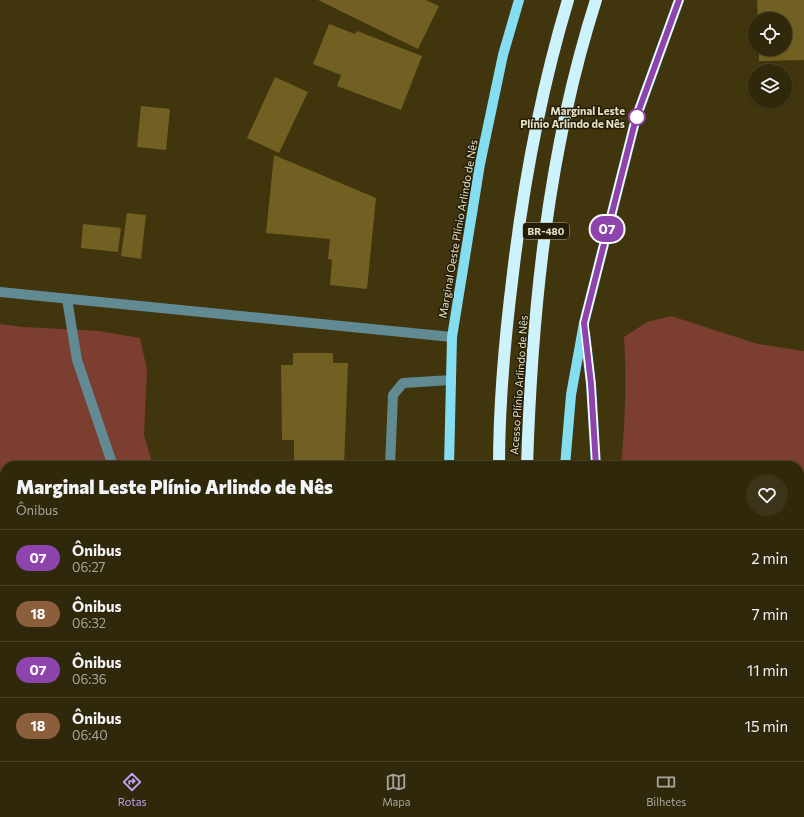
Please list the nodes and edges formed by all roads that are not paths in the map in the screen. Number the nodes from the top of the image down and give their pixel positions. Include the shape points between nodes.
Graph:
1 (519, 0) edge
2 (568, 0) edge
3 (596, 0) edge
4 (679, 0) edge
5 (0, 292) edge
6 (67, 298) junction
7 (584, 323) junction
8 (452, 337) junction
9 (451, 380) junction
10 (111, 461) edge
11 (390, 461) edge
12 (449, 461) edge
13 (499, 461) edge
14 (527, 461) edge
15 (565, 461) edge
16 (595, 461) edge

1 - 8 main road, Marginal Oeste Plínio Arlindo de Nês via 503,55 480,164
2 - 13 highway, Acesso Plínio Arlindo de Nês / BR-480 via 538,114 522,202 504,342
3 - 14 highway, Acesso Plínio Arlindo de Nês / BR-480 via 564,117 549,207 532,351
4 - 7 main road via 636,118
5 - 6 street
6 - 8 street
6 - 10 street via 77,360
7 - 15 main road via 571,395
7 - 16 main road via 591,384
8 - 9 main road, Marginal Oeste Plínio Arlindo de Nês
9 - 11 street via 403,383 393,395
9 - 12 main road, Marginal Oeste Plínio Arlindo de Nês

